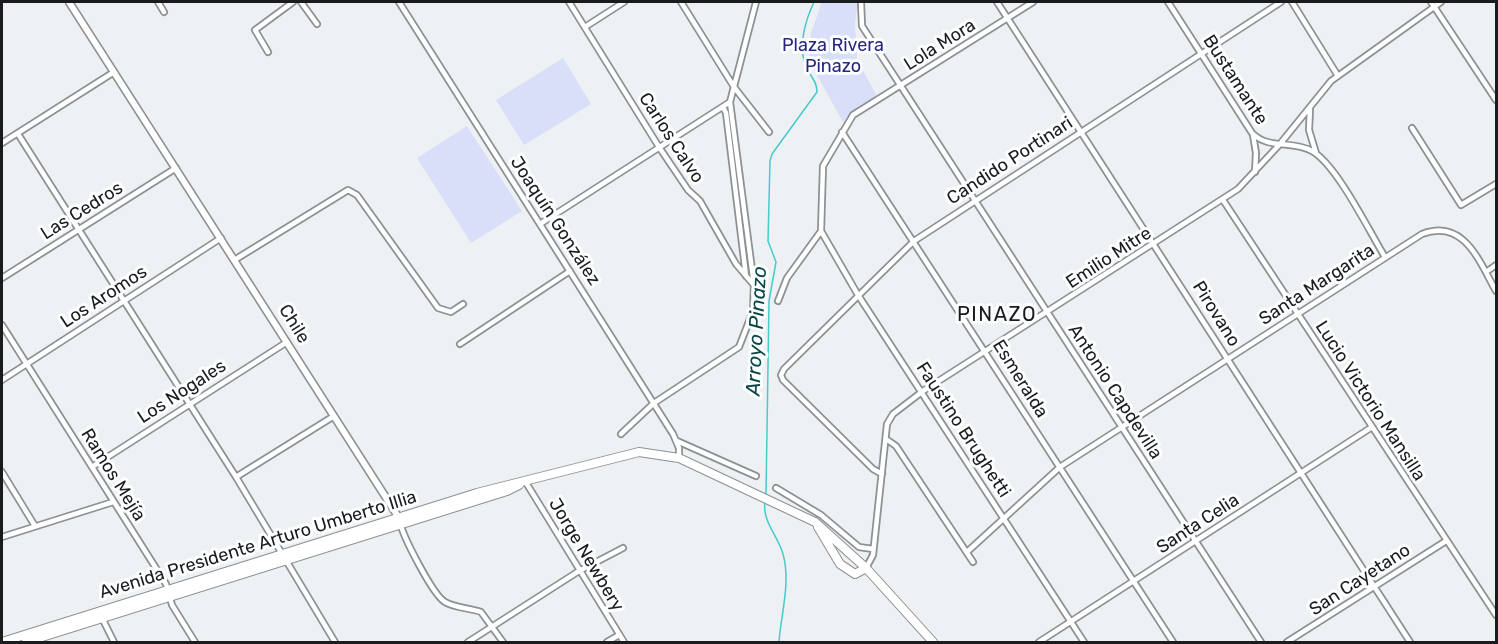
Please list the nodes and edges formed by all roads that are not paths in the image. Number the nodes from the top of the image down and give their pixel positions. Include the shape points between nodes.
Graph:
1 (69, 2) edge
2 (158, 2) edge
3 (293, 2) edge
4 (301, 2) edge
5 (399, 2) edge
6 (569, 2) edge
7 (624, 2) edge
8 (681, 2) edge
9 (756, 2) edge
10 (861, 2) edge
11 (997, 2) edge
12 (1033, 2) edge
13 (1168, 2) edge
14 (1281, 2) edge
15 (1292, 2) edge
16 (1441, 2) edge
17 (1433, 4) edge
18 (164, 12) dead end
19 (1008, 18) junction
20 (316, 24) dead end
21 (585, 27) junction
22 (268, 52) dead end
23 (1202, 54) junction
24 (114, 72) junction
25 (1338, 76) junction
26 (900, 86) junction
27 (734, 87) junction
28 (1497, 100) edge
29 (730, 102) junction
30 (723, 107) junction
31 (1310, 108) junction
32 (1412, 128) dead end
33 (1082, 131) junction
34 (769, 132) dead end
35 (842, 132) junction
36 (1252, 133) junction
37 (18, 134) junction
38 (2, 143) edge
39 (1280, 144) junction
40 (659, 147) junction
41 (1316, 153) junction
42 (177, 168) junction
43 (1255, 172) junction
44 (1497, 184) edge
45 (974, 199) junction
46 (1223, 200) junction
47 (540, 224) junction
48 (78, 230) junction
49 (821, 231) junction
50 (222, 238) junction
51 (914, 241) junction
52 (1155, 244) junction
53 (1385, 257) junction
54 (236, 259) junction
55 (1497, 265) edge
56 (570, 271) junction
57 (1486, 272) junction
58 (2, 278) edge
59 (746, 279) junction
60 (754, 285) junction
61 (1497, 291) edge
62 (858, 295) junction
63 (778, 300) dead end
64 (123, 301) junction
65 (463, 303) dead end
66 (1048, 313) junction
67 (1297, 314) junction
68 (2, 325) edge
69 (287, 341) junction
70 (460, 344) dead end
71 (987, 352) junction
72 (1228, 359) junction
73 (27, 364) junction
74 (2, 380) edge
75 (923, 391) junction
76 (654, 403) junction
77 (189, 404) junction
78 (334, 416) junction
79 (1372, 427) junction
80 (1122, 428) junction
81 (621, 434) dead end
82 (886, 439) junction
83 (676, 441) junction
84 (679, 458) junction
85 (92, 467) junction
86 (1060, 468) junction
87 (2, 472) edge
88 (1301, 472) junction
89 (882, 474) junction
90 (756, 476) dead end
91 (236, 477) junction
92 (525, 481) junction
93 (776, 488) dead end
94 (113, 502) junction
95 (1005, 518) junction
96 (400, 521) junction
97 (815, 522) junction
98 (35, 526) junction
99 (2, 537) edge
100 (1195, 541) junction
101 (1446, 541) junction
102 (623, 548) dead end
103 (873, 549) junction
104 (967, 552) junction
105 (284, 557) junction
106 (974, 562) dead end
107 (866, 568) junction
108 (579, 571) junction
109 (1134, 581) junction
110 (1374, 588) junction
111 (169, 593) junction
112 (101, 615) junction
113 (1497, 615) edge
114 (1070, 621) junction
115 (494, 627) junction
116 (619, 635) junction
117 (6, 641) edge
118 (26, 642) edge
119 (114, 642) edge
120 (195, 642) edge
121 (335, 642) edge
122 (468, 642) edge
123 (503, 642) edge
124 (607, 642) edge
125 (624, 642) edge
126 (933, 642) edge
127 (1039, 642) edge
128 (1084, 642) edge
129 (1173, 642) edge
130 (1261, 642) edge
131 (1287, 642) edge
132 (1410, 642) edge

1 - 24 street, Chile
2 - 18 street
3 - 22 street via 255,30
4 - 20 street
5 - 47 street, Joaquín González
6 - 21 street, Carlos Calvo
7 - 21 street
8 - 27 street
9 - 27 street
10 - 26 street, Antonio Capdevilla via 862,26
11 - 19 street, Pirovano
12 - 19 street, Lola Mora
13 - 23 street, Bustamante
14 - 23 street, Candido Portinari
15 - 25 street
16 - 17 street, Emilio Mitre
17 - 25 street, Emilio Mitre
17 - 28 street
19 - 26 street, Lola Mora
19 - 33 street, Pirovano
21 - 40 street, Carlos Calvo
23 - 33 street, Candido Portinari
23 - 36 street, Bustamante
24 - 37 street
24 - 42 street, Chile
25 - 31 street, Emilio Mitre
26 - 35 street, Lola Mora via 853,115
26 - 45 street, Antonio Capdevilla
27 - 29 street
27 - 34 street
29 - 30 street
29 - 60 street
30 - 40 street
30 - 59 street
31 - 39 street, Emilio Mitre
31 - 41 street via 1309,130
32 - 44 street via 1461,206
33 - 45 street, Candido Portinari
33 - 52 street, Pirovano
35 - 49 street, Lola Mora via 823,166
35 - 51 street, Esmeralda
36 - 39 street, Bustamante via 1259,140
36 - 43 street
37 - 38 street
37 - 48 street
39 - 41 street, Bustamante
39 - 43 street, Emilio Mitre
40 - 47 street
40 - 59 street, Carlos Calvo via 700,201
41 - 53 street via 1334,172
42 - 48 street, Las Cedros
42 - 50 street, Chile
43 - 46 street, Emilio Mitre
45 - 51 street, Candido Portinari
45 - 66 street, Antonio Capdevilla
46 - 52 street, Emilio Mitre
46 - 67 street, Lucio Victorio Mansilla
47 - 56 street, Joaquín González
48 - 58 street, Las Cedros
48 - 64 street
49 - 62 street, Faustino Brughetti
49 - 63 street via 787,278
50 - 54 street, Chile
50 - 64 street, Los Aromos
51 - 62 street, Candido Portinari
51 - 71 street, Esmeralda
52 - 66 street, Emilio Mitre
52 - 72 street, Pirovano
53 - 57 street, Santa Margarita via 1422,234 1442,229 1463,238
53 - 67 street, Santa Margarita
54 - 65 street via 348,190 357,195 438,308 451,312
54 - 69 street, Chile
55 - 57 street
56 - 70 street
56 - 76 street, Joaquín González
57 - 61 street
59 - 60 street, Carlos Calvo
60 - 76 street via 753,311 739,347
62 - 75 street, Faustino Brughetti
62 - 89 street, Candido Portinari via 781,375 829,428
64 - 73 street, Los Aromos
64 - 77 street
66 - 71 street, Emilio Mitre
66 - 80 street, Antonio Capdevilla
67 - 72 street, Santa Margarita
67 - 79 street, Lucio Victorio Mansilla
68 - 73 street, Ramos Mejía
69 - 77 street, Los Nogales
69 - 78 street, Chile
71 - 75 street, Emilio Mitre
71 - 86 street, Esmeralda
72 - 80 street, Santa Margarita
72 - 88 street, Pirovano
73 - 74 street, Los Aromos
73 - 85 street, Ramos Mejía
75 - 82 street, Emilio Mitre via 893,414 887,424
75 - 95 street, Faustino Brughetti
76 - 81 street
76 - 83 street, Joaquín González
77 - 85 street, Los Nogales
77 - 91 street
78 - 91 street
78 - 96 street, Chile
79 - 88 street, Santa Celia
79 - 101 street, Lucio Victorio Mansilla
80 - 86 street, Santa Margarita
80 - 100 street, Antonio Capdevilla
82 - 89 street, Emilio Mitre
82 - 104 street via 896,446
83 - 84 street, Joaquín González
83 - 90 street
84 - 92 main road, Avenida Presidente Arturo Umberto Illia via 639,452
84 - 97 main road, Avenida Presidente Arturo Umberto Illia
85 - 94 street, Ramos Mejía
86 - 95 street, Santa Margarita
86 - 109 street, Esmeralda
87 - 98 street
88 - 100 street, Santa Celia
88 - 110 street, Pirovano
89 - 103 street, Emilio Mitre
91 - 105 street
92 - 96 main road, Avenida Presidente Arturo Umberto Illia
92 - 108 street, Jorge Newbery
93 - 103 street via 821,514 859,547
94 - 98 street
94 - 111 street, Ramos Mejía
95 - 104 street, Santa Margarita
95 - 114 street, Faustino Brughetti
96 - 105 main road, Avenida Presidente Arturo Umberto Illia
96 - 115 street, Chile via 404,539 440,597 450,604 482,612
97 - 107 main road, Avenida Presidente Arturo Umberto Illia
97 - 107 main road via 845,569 855,574
98 - 99 street
100 - 109 street, Santa Celia
100 - 130 street, Antonio Capdevilla
101 - 110 street, San Cayetano
101 - 113 street, Lucio Victorio Mansilla
102 - 108 street
103 - 107 street, Emilio Mitre
104 - 106 street
105 - 111 main road, Avenida Presidente Arturo Umberto Illia
105 - 121 street
107 - 126 main road, Avenida Presidente Arturo Umberto Illia
108 - 115 street
108 - 116 street, Jorge Newbery
109 - 114 street, Santa Celia
109 - 129 street, Esmeralda
110 - 131 street, San Cayetano
110 - 132 street, Pirovano
111 - 112 main road, Avenida Presidente Arturo Umberto Illia
111 - 120 street, Ramos Mejía
112 - 117 main road, Avenida Presidente Arturo Umberto Illia
112 - 118 main road, Avenida Presidente Arturo Umberto Illia
112 - 119 street
114 - 127 street, Santa Celia
114 - 128 street, Faustino Brughetti
115 - 122 street
115 - 123 street, Chile
116 - 124 street
116 - 125 street, Jorge Newbery

